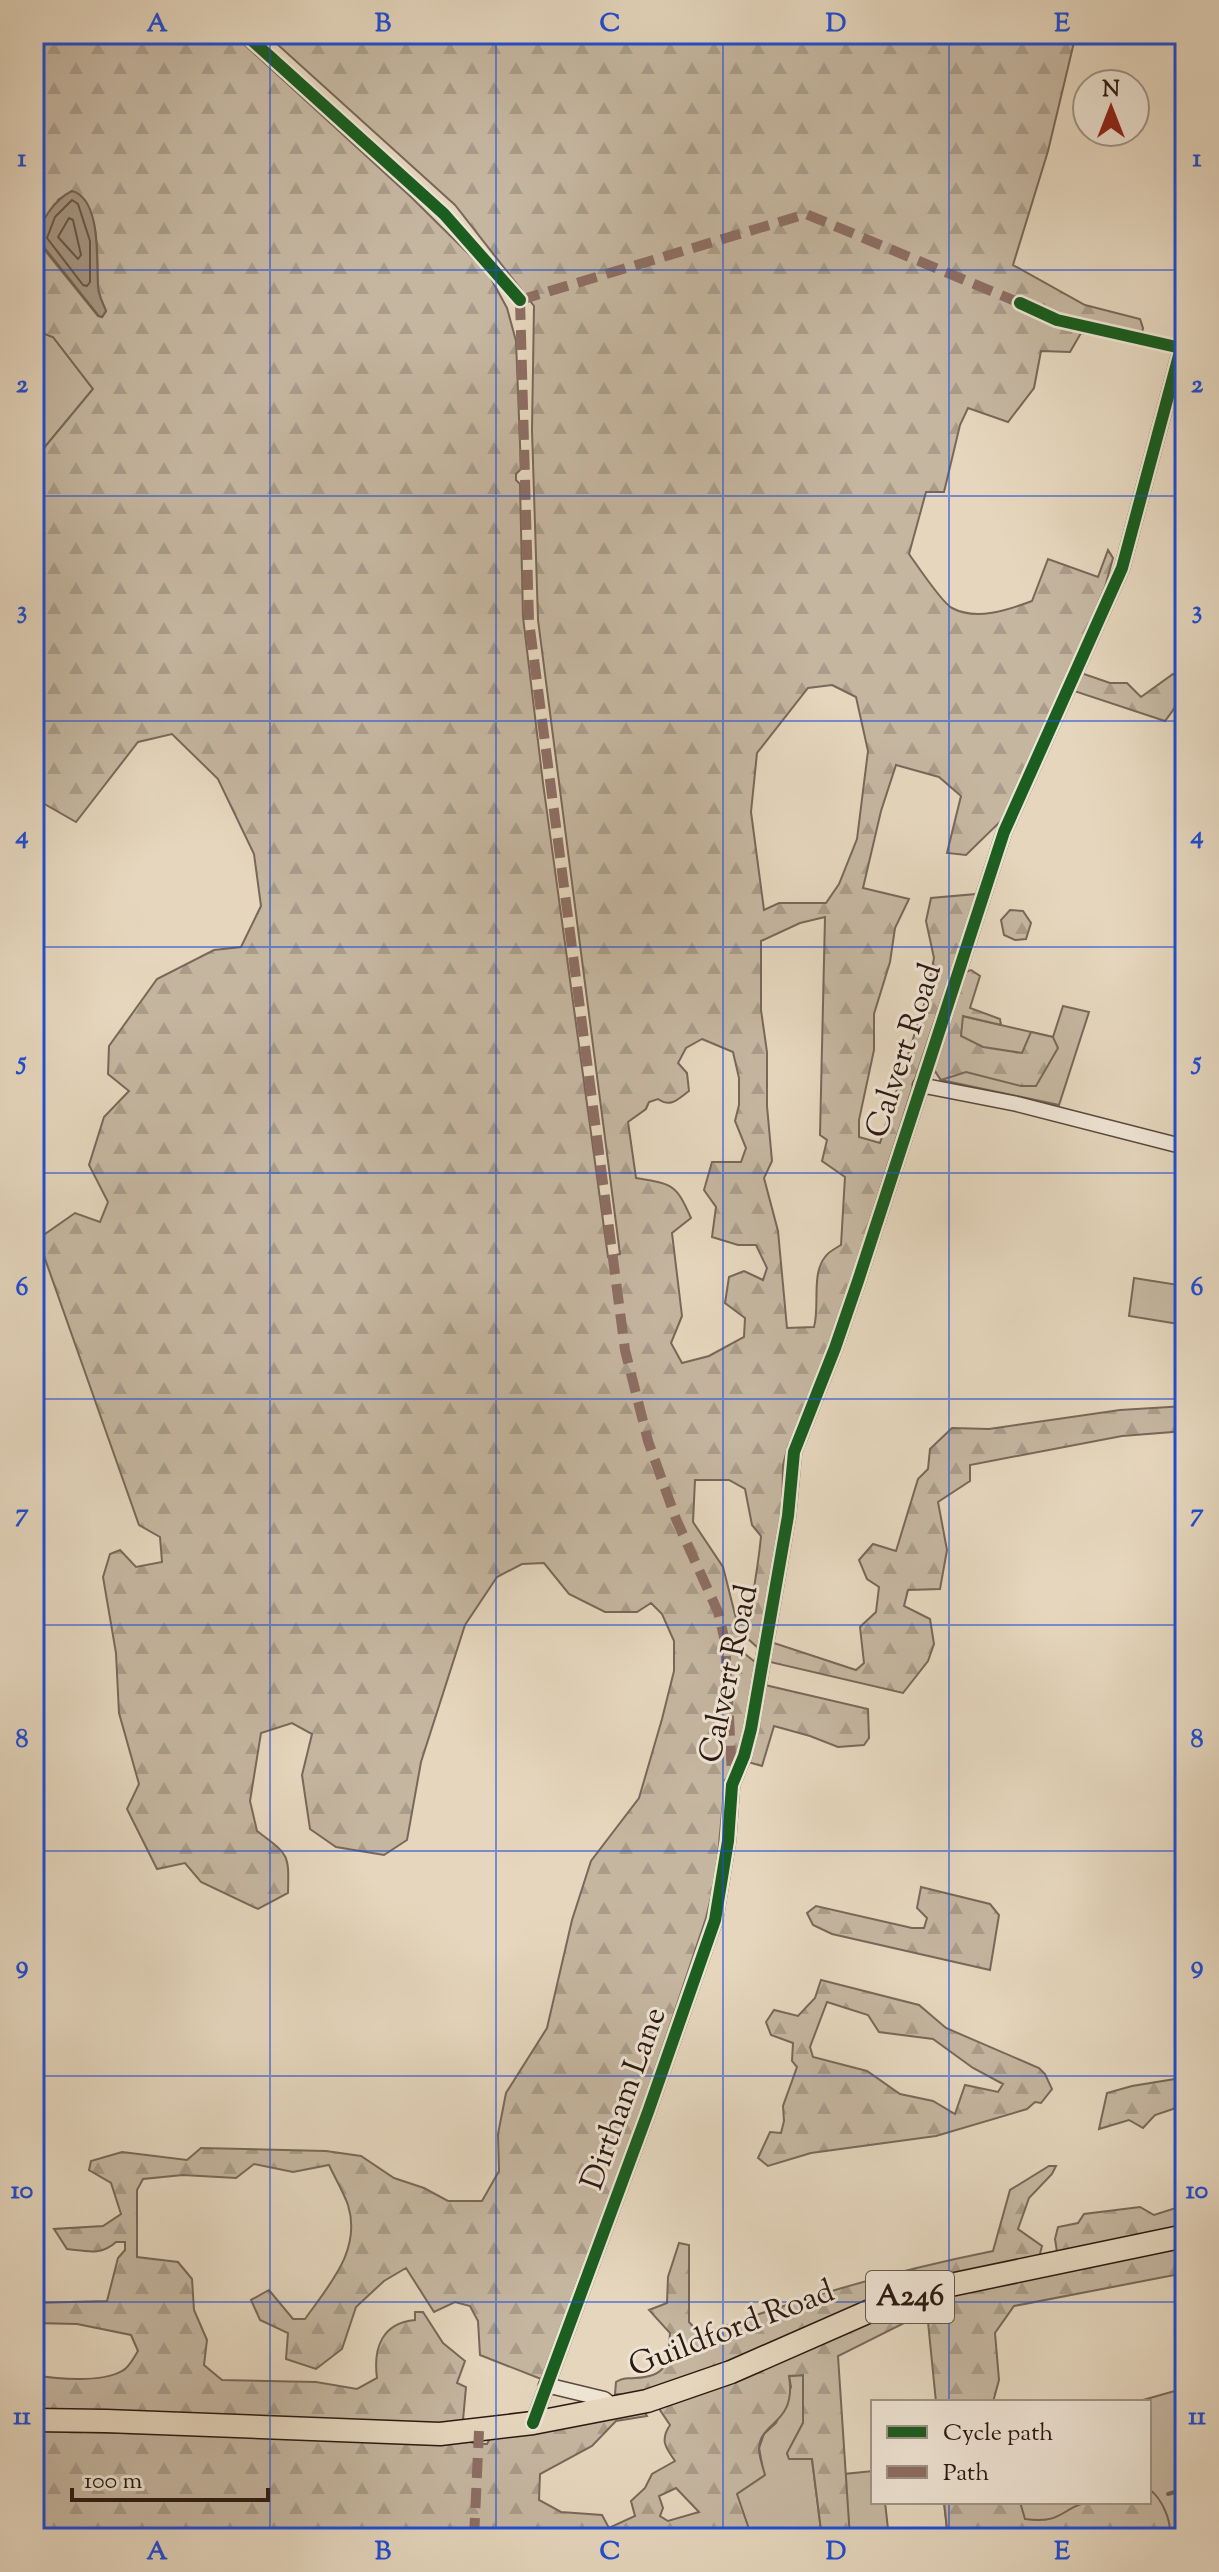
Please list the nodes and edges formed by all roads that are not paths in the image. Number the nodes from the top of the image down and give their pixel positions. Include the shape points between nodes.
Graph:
1 (1183, 346) edge
2 (920, 1085) junction
3 (1185, 1147) edge
4 (732, 1785) joint
5 (1185, 2236) edge
6 (546, 2385) junction
7 (614, 2407) junction
8 (34, 2420) edge
9 (533, 2423) junction

1 - 2 street, Calvert Road via 1122,568 1004,832
2 - 3 street
2 - 4 street, Calvert Road via 835,1348 794,1452 751,1729
4 - 6 street, Dirtham Lane via 715,1920
5 - 7 main road, Guildford Road / A246 via 936,2288 731,2372
6 - 7 street via 604,2399
6 - 9 street, Dirtham Lane
7 - 9 main road, Guildford Road / A246
8 - 9 main road, A246 via 440,2434

